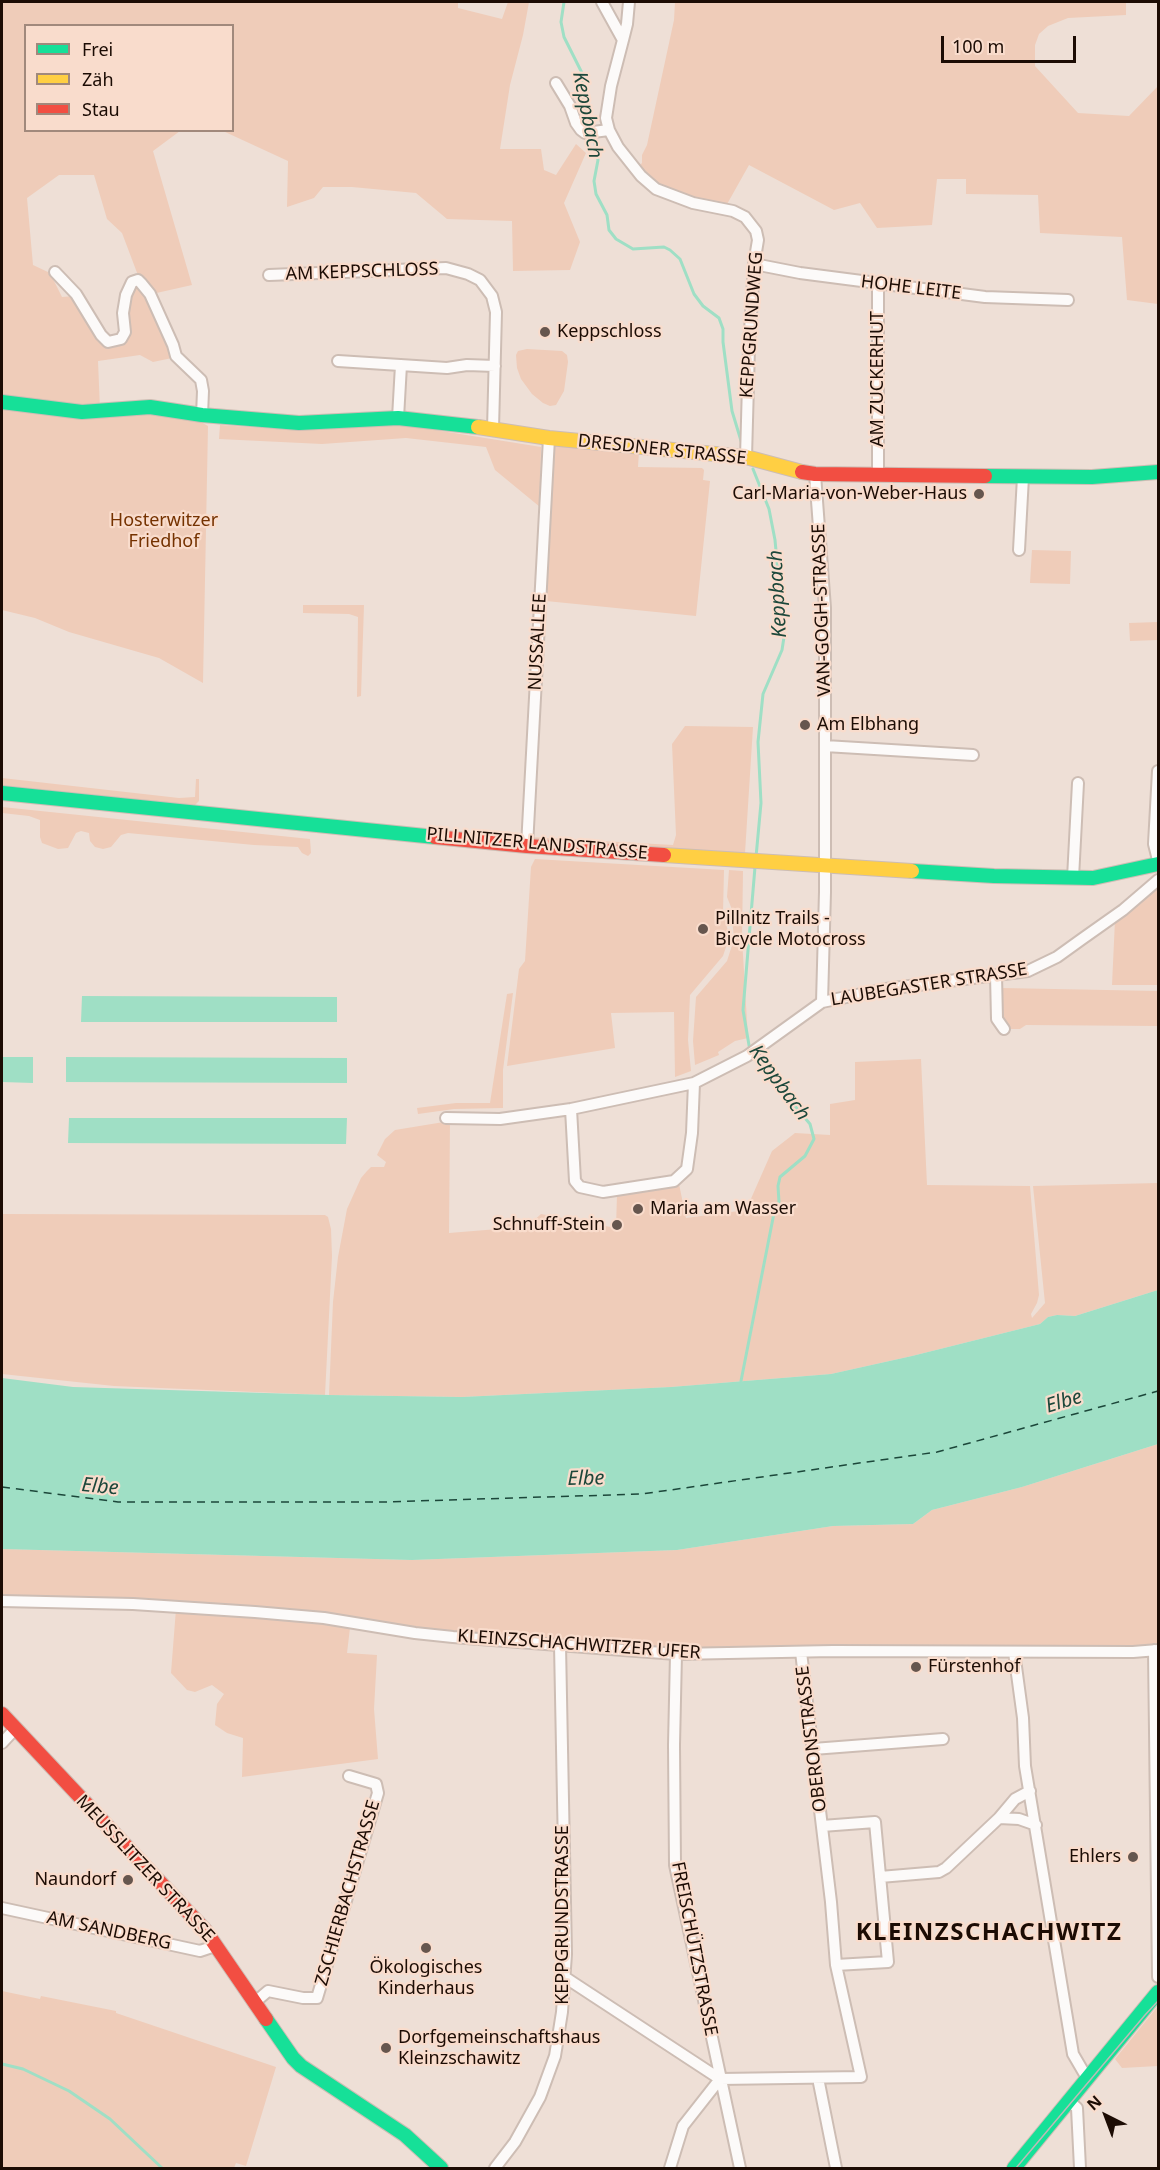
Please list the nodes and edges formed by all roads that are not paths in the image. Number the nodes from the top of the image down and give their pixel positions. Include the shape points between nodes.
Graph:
1 (602, 2) edge
2 (629, 2) edge
3 (623, 40) junction
4 (556, 83) dead end
5 (605, 130) junction
6 (754, 264) junction
7 (55, 272) dead end
8 (269, 275) dead end
9 (878, 283) junction
10 (1068, 300) dead end
11 (339, 361) dead end
12 (401, 365) junction
13 (495, 366) junction
14 (2, 402) edge
15 (202, 415) junction
16 (398, 418) junction
17 (494, 429) junction
18 (549, 438) junction
19 (746, 458) junction
20 (1158, 472) edge
21 (815, 474) junction
22 (878, 475) junction
23 (1023, 477) junction
24 (1019, 550) dead end
25 (825, 746) junction
26 (973, 755) dead end
27 (1158, 771) edge
28 (1078, 783) dead end
29 (2, 793) edge
30 (527, 846) junction
31 (1158, 862) edge
32 (824, 865) junction
33 (1073, 878) junction
34 (1158, 880) edge
35 (996, 975) junction
36 (822, 1002) junction
37 (1004, 1029) dead end
38 (694, 1083) junction
39 (571, 1109) junction
40 (446, 1118) dead end
41 (2, 1601) edge
42 (560, 1646) junction
43 (1156, 1650) edge
44 (801, 1652) junction
45 (1014, 1652) junction
46 (676, 1654) junction
47 (2, 1714) edge
48 (15, 1729) junction
49 (943, 1739) dead end
50 (2, 1743) edge
51 (813, 1749) junction
52 (349, 1776) dead end
53 (1030, 1791) junction
54 (999, 1818) junction
55 (1036, 1825) junction
56 (822, 1826) junction
57 (880, 1877) junction
58 (2, 1908) edge
59 (215, 1946) junction
60 (836, 1965) junction
61 (1158, 1977) edge
62 (566, 1978) junction
63 (1158, 1992) edge
64 (254, 2003) junction
65 (818, 2078) junction
66 (1087, 2078) junction
67 (720, 2079) junction
68 (1069, 2101) junction
69 (441, 2169) edge
70 (495, 2169) edge
71 (670, 2169) edge
72 (740, 2169) edge
73 (836, 2169) edge
74 (1014, 2169) edge
75 (1080, 2169) edge

1 - 3 street
2 - 3 street
3 - 5 street
4 - 5 street via 581,130
5 - 6 street, KEPPGRUNDWEG via 625,158 656,189 745,217 758,240
6 - 9 street, HOHE LEITE
6 - 19 street, KEPPGRUNDWEG
7 - 15 street via 76,294 108,342 121,339 125,332 126,295 132,282 138,280 150,294 176,356 201,380
8 - 13 street, AM KEPPSCHLOSS via 446,268 468,274 480,280 492,296 496,312
9 - 10 street, HOHE LEITE via 985,297
9 - 22 street, AM ZUCKERHUT
11 - 12 street
12 - 13 street
12 - 16 street
13 - 17 street, AM KEPPSCHLOSS
14 - 15 street, DRESDNER STRASSE via 82,412 150,406
15 - 16 street, DRESDNER STRASSE via 299,423
16 - 17 street, DRESDNER STRASSE
17 - 18 street, DRESDNER STRASSE
18 - 19 street, DRESDNER STRASSE
18 - 30 street, NUSSALLEE
19 - 21 street, DRESDNER STRASSE
20 - 23 street, DRESDNER STRASSE
21 - 22 street, DRESDNER STRASSE
21 - 25 street, VAN-GOGH-STRASSE via 825,608
22 - 23 street, DRESDNER STRASSE
23 - 24 street
25 - 26 street
25 - 32 street, VAN-GOGH-STRASSE
27 - 31 street via 1154,844
28 - 33 street
29 - 30 street, PILLNITZER LANDSTRASSE
30 - 32 street, PILLNITZER LANDSTRASSE
31 - 33 street, PILLNITZER LANDSTRASSE via 1123,873
32 - 33 street, PILLNITZER LANDSTRASSE
32 - 36 street, VAN-GOGH-STRASSE
34 - 35 street, LAUBEGASTER STRASSE via 1057,957 1028,970
35 - 36 street, LAUBEGASTER STRASSE via 886,989
35 - 37 street via 998,1019
36 - 38 street, LAUBEGASTER STRASSE via 751,1053
38 - 39 street, LAUBEGASTER STRASSE
38 - 39 street via 687,1169 674,1181 603,1192 580,1187 575,1181
39 - 40 street, LAUBEGASTER STRASSE via 500,1119
41 - 42 street, KLEINZSCHACHWITZER UFER via 133,1604 324,1618 443,1636
42 - 46 street, KLEINZSCHACHWITZER UFER
42 - 62 street, KEPPGRUNDSTRASSE
43 - 45 street, KLEINZSCHACHWITZER UFER
43 - 61 street
44 - 45 street, KLEINZSCHACHWITZER UFER
44 - 46 street, KLEINZSCHACHWITZER UFER
44 - 51 street, OBERONSTRASSE
45 - 53 street
46 - 67 street, FREISCHÜTZSTRASSE via 675,1865
47 - 48 street, MEUSSLITZER STRASSE
48 - 50 street
48 - 59 street, MEUSSLITZER STRASSE via 205,1930
49 - 51 street
51 - 56 street, OBERONSTRASSE
52 - 64 street, ZSCHIERBACHSTRASSE via 376,1784 378,1793 317,1998 268,1991
53 - 54 street via 1015,1799
53 - 55 street
54 - 55 street
54 - 57 street via 939,1872
55 - 66 street via 1073,2054
56 - 57 street, OBERONSTRASSE via 875,1822
56 - 60 street, OBERONSTRASSE
57 - 60 street, OBERONSTRASSE via 888,1962
58 - 59 street, AM SANDBERG via 200,1951
59 - 64 street, MEUSSLITZER STRASSE
60 - 65 street, OBERONSTRASSE via 861,2077
62 - 67 street
62 - 70 street, KEPPGRUNDSTRASSE via 550,2072 528,2122
63 - 66 street
64 - 69 street, MEUSSLITZER STRASSE via 301,2066 405,2135
65 - 67 street
65 - 73 street
66 - 68 street
67 - 71 street via 684,2126
67 - 72 street, FREISCHÜTZSTRASSE
68 - 74 street
68 - 75 street via 1077,2108

